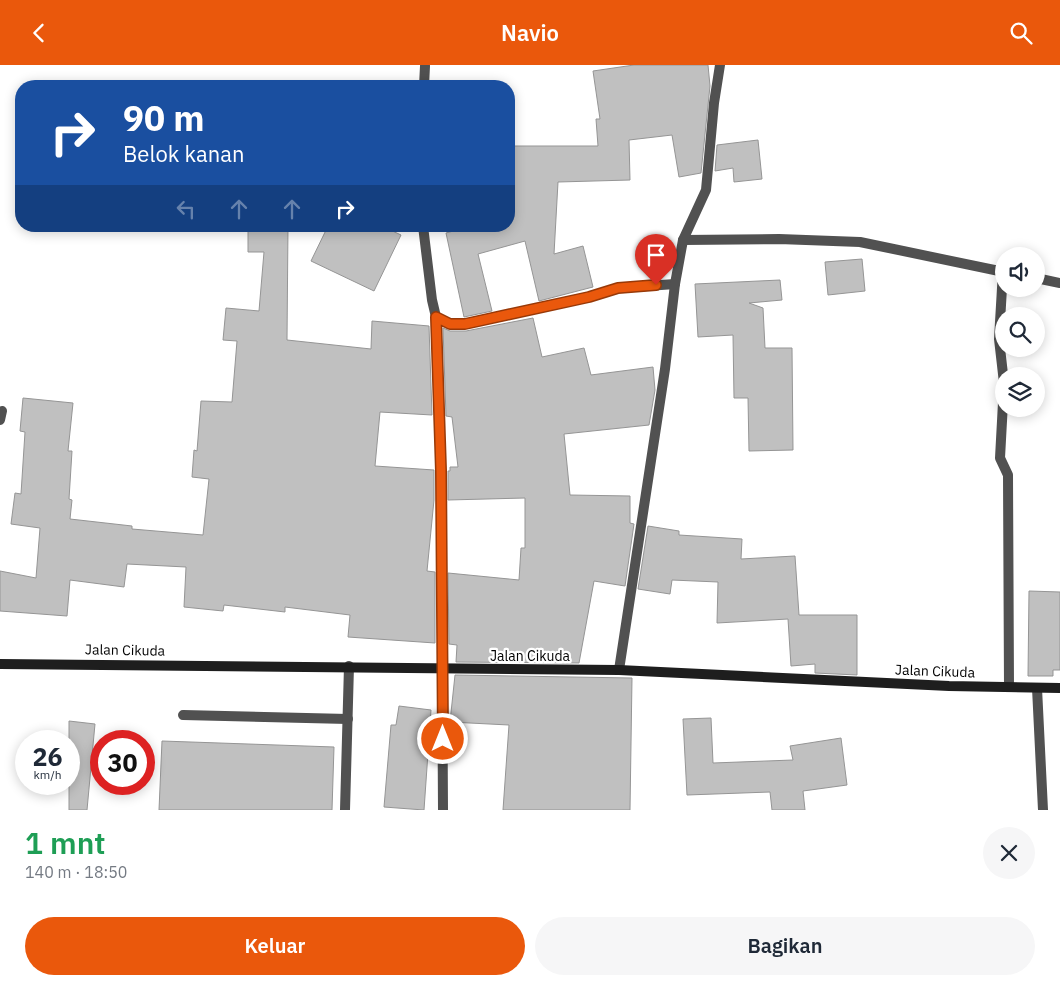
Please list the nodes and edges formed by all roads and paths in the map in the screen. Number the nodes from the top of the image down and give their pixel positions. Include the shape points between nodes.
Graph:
1 (720, 65) edge
2 (425, 66) edge
3 (424, 80) edge
4 (425, 232) edge
5 (683, 240) junction
6 (995, 269) edge
7 (1045, 280) edge
8 (1060, 283) edge
9 (675, 285) junction
10 (1001, 297) edge
11 (436, 317) junction
12 (1002, 367) edge
13 (1002, 417) edge
14 (0, 663) edge
15 (349, 666) junction
16 (443, 669) junction
17 (619, 670) junction
18 (1008, 687) junction
19 (1037, 687) junction
20 (1060, 689) edge
21 (183, 715) dead end
22 (348, 719) junction
23 (345, 810) edge
24 (443, 810) edge
25 (1042, 810) edge

1 - 5 street via 706,190
2 - 3 street
4 - 11 street
5 - 6 street via 860,242
5 - 9 street
7 - 8 street
9 - 11 street via 618,288 465,324 450,324
9 - 17 street
10 - 12 street via 999,339
11 - 16 street
13 - 18 street via 1000,458 1008,475
14 - 15 street, Jalan Cikuda
15 - 16 street, Jalan Cikuda
15 - 22 street
16 - 17 street, Jalan Cikuda
16 - 24 street
17 - 18 street, Jalan Cikuda via 949,687
18 - 19 street, Jalan Cikuda
19 - 20 street, Jalan Cikuda
19 - 25 street
21 - 22 street
22 - 23 street

